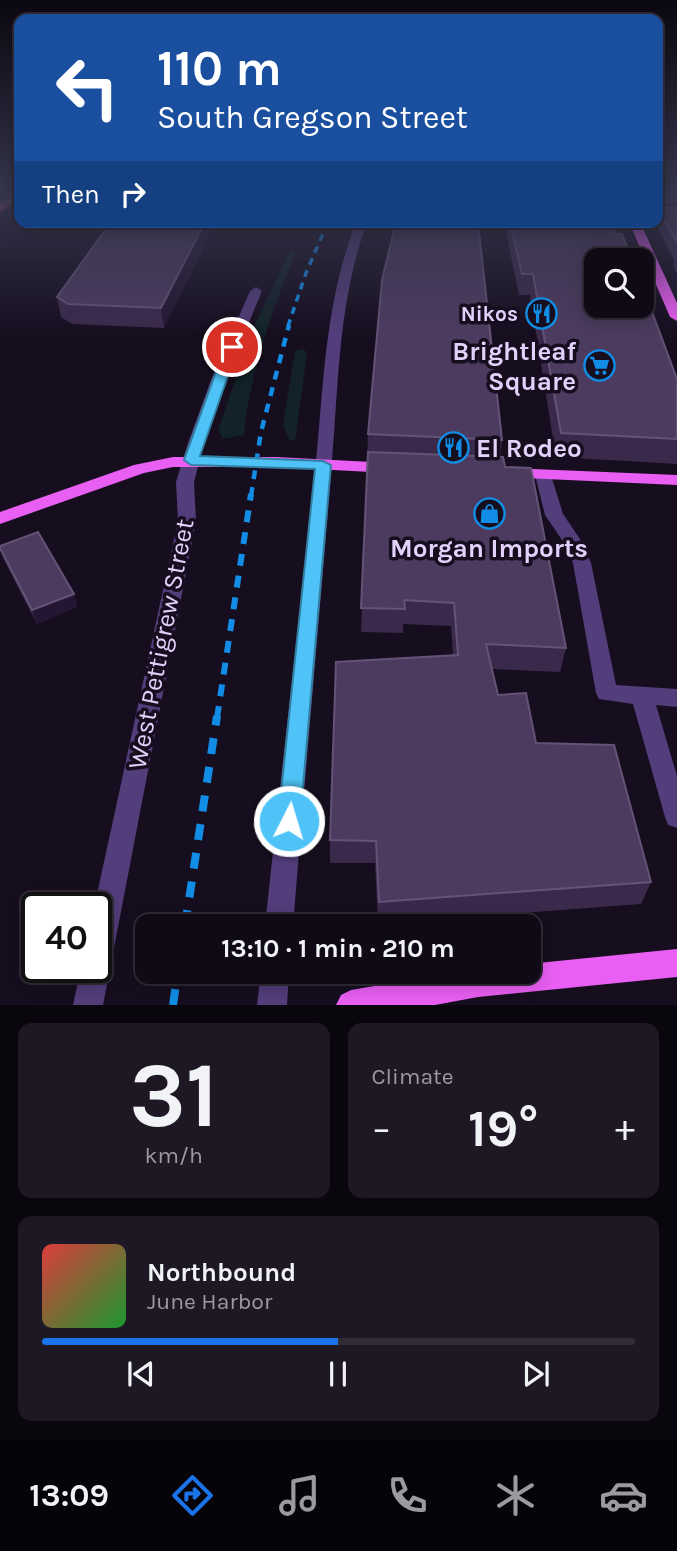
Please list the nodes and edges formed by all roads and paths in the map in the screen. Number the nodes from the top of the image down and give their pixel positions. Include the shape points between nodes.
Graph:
1 (355, 242) edge
2 (644, 242) edge
3 (256, 291) dead end
4 (672, 296) edge
5 (677, 317) edge
6 (191, 460) junction
7 (323, 465) junction
8 (414, 469) edge
9 (495, 472) edge
10 (543, 475) junction
11 (677, 480) edge
12 (0, 518) edge
13 (642, 695) junction
14 (677, 698) edge
15 (677, 817) edge
16 (111, 892) edge
17 (280, 914) edge
18 (677, 963) edge
19 (93, 983) edge
20 (274, 984) edge
21 (88, 1005) edge
22 (272, 1005) edge
23 (351, 1005) edge

1 - 7 street via 330,344
2 - 4 main road
3 - 6 street, West Pettigrew Street via 218,380
4 - 5 main road
6 - 7 main road
6 - 12 main road via 140,469
6 - 16 street, West Pettigrew Street via 185,482 187,520
7 - 8 main road
7 - 17 street
9 - 10 main road
10 - 11 main road
10 - 13 street via 554,515 582,563 607,694
13 - 14 street
13 - 15 street
18 - 23 main road via 478,983
19 - 21 street, West Pettigrew Street
20 - 22 street

